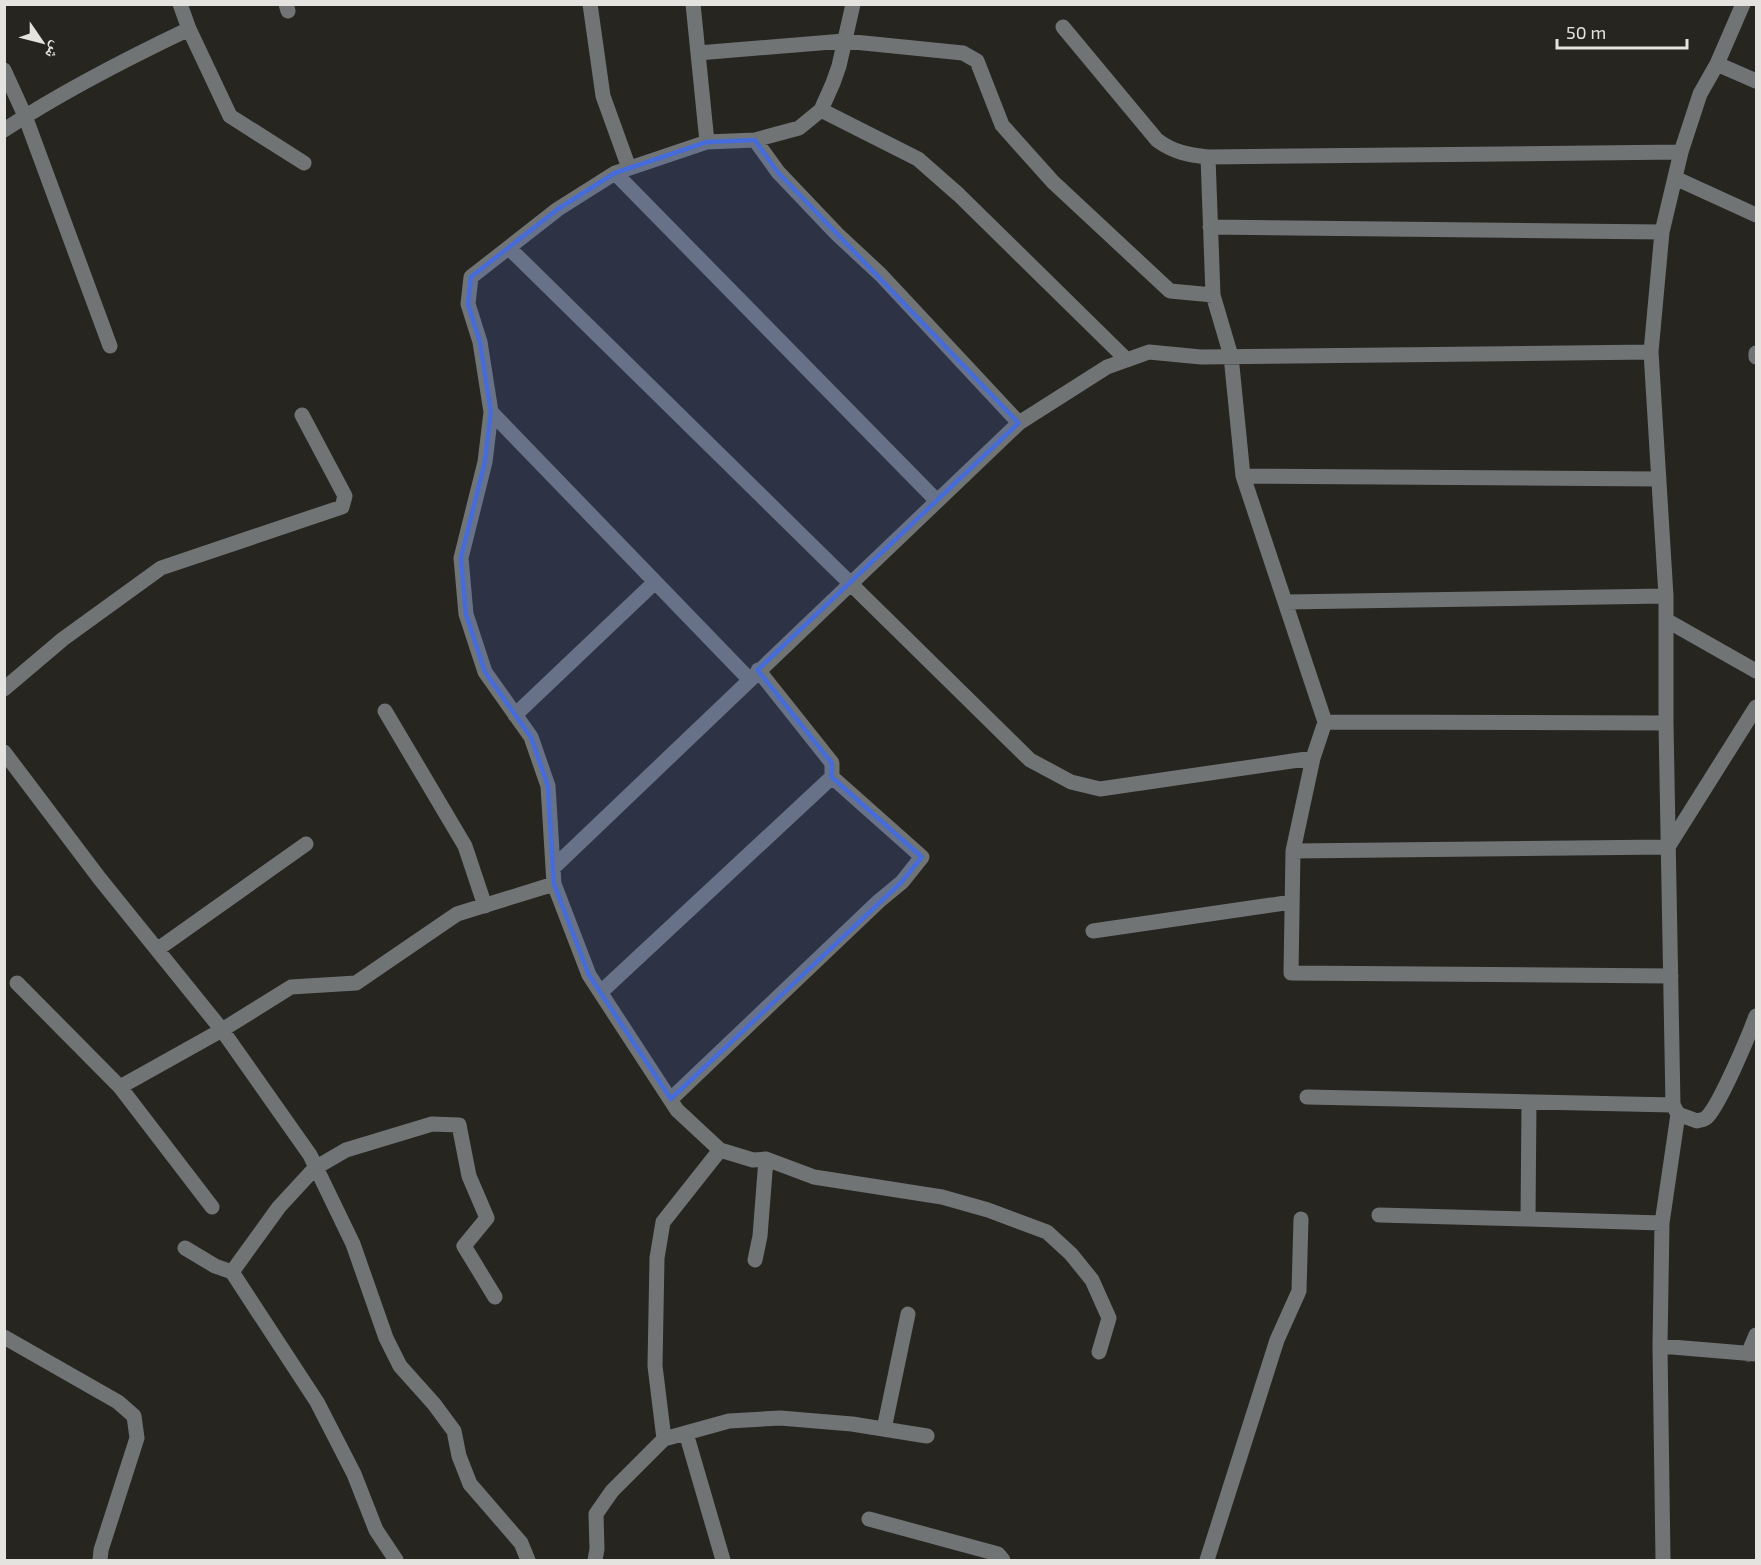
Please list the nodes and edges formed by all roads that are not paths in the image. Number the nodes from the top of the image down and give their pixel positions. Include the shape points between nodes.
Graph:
1 (180, 4) edge
2 (590, 4) edge
3 (693, 4) edge
4 (853, 4) edge
5 (1743, 4) edge
6 (1063, 27) dead end
7 (189, 29) junction
8 (844, 41) junction
9 (698, 53) junction
10 (1717, 64) junction
11 (4, 70) edge
12 (1756, 81) edge
13 (821, 110) junction
14 (26, 116) junction
15 (4, 130) edge
16 (755, 140) junction
17 (707, 142) junction
18 (1681, 152) junction
19 (1208, 157) junction
20 (304, 163) dead end
21 (622, 170) junction
22 (1675, 178) junction
23 (1756, 215) edge
24 (1210, 227) junction
25 (1662, 232) junction
26 (509, 248) junction
27 (1214, 295) junction
28 (110, 346) dead end
29 (1651, 352) junction
30 (1756, 352) edge
31 (1231, 356) junction
32 (1756, 357) edge
33 (1127, 360) junction
34 (491, 412) junction
35 (302, 415) dead end
36 (1019, 423) junction
37 (1243, 476) junction
38 (1659, 478) junction
39 (937, 501) junction
40 (655, 582) junction
41 (851, 583) junction
42 (1665, 596) junction
43 (1286, 602) junction
44 (1665, 620) junction
45 (1756, 670) edge
46 (754, 675) junction
47 (4, 689) edge
48 (1756, 707) edge
49 (385, 711) dead end
50 (515, 715) junction
51 (1325, 722) junction
52 (1666, 723) junction
53 (4, 752) edge
54 (1313, 758) junction
55 (832, 777) junction
56 (306, 844) dead end
57 (1668, 848) junction
58 (1293, 851) junction
59 (553, 868) junction
60 (554, 884) junction
61 (1292, 902) junction
62 (485, 906) junction
63 (1093, 931) dead end
64 (158, 949) junction
65 (1671, 976) junction
66 (17, 983) dead end
67 (601, 992) junction
68 (1756, 1016) edge
69 (222, 1030) junction
70 (120, 1087) junction
71 (1307, 1097) dead end
72 (671, 1099) junction
73 (1529, 1102) junction
74 (1675, 1109) junction
75 (720, 1150) junction
76 (766, 1159) junction
77 (315, 1168) junction
78 (212, 1207) dead end
79 (1379, 1215) dead end
80 (1301, 1219) dead end
81 (1528, 1219) junction
82 (1662, 1222) junction
83 (185, 1248) dead end
84 (755, 1260) dead end
85 (232, 1272) junction
86 (495, 1298) dead end
87 (908, 1314) dead end
88 (1756, 1335) edge
89 (4, 1336) edge
90 (1660, 1346) junction
91 (1099, 1352) dead end
92 (1752, 1354) edge
93 (884, 1429) junction
94 (686, 1433) junction
95 (927, 1436) dead end
96 (664, 1439) junction
97 (869, 1519) dead end
98 (99, 1560) edge
99 (396, 1560) edge
100 (528, 1560) edge
101 (595, 1560) edge
102 (723, 1560) edge
103 (1003, 1560) edge
104 (1207, 1560) edge
105 (1663, 1560) edge

1 - 7 street
2 - 21 street via 603,96
3 - 9 street
4 - 8 street
5 - 10 street
6 - 19 street via 1156,140 1169,150
7 - 14 street via 135,54
7 - 20 street via 230,116
8 - 9 street
8 - 13 street via 839,66
8 - 27 street via 963,53 977,61 1002,125 1053,182 1170,291
9 - 17 street
10 - 12 street
10 - 18 street via 1700,94
11 - 14 street
13 - 16 street via 799,128
13 - 33 street via 918,159 960,195
14 - 15 street
14 - 28 street
16 - 17 street
16 - 36 street via 778,172
17 - 21 street
18 - 19 street
18 - 22 street
19 - 24 street
21 - 26 street via 558,209
21 - 39 street
22 - 23 street
22 - 25 street
24 - 25 street
24 - 27 street
25 - 29 street
26 - 34 street via 471,277 468,304 480,342
26 - 41 street
27 - 31 street
29 - 31 street
29 - 38 street
30 - 32 street
31 - 33 street via 1149,352
31 - 37 street
33 - 36 street via 1107,367
34 - 40 street
34 - 50 street via 485,462 461,558 466,614 485,672
35 - 47 street via 345,496 342,507 161,568 63,639
36 - 39 street
37 - 38 street
37 - 43 street
38 - 42 street
39 - 41 street
40 - 46 street
40 - 50 street
41 - 46 street
41 - 54 street via 1030,760 1071,782 1100,789
42 - 43 street
42 - 44 street
43 - 51 street
44 - 45 street
44 - 52 street
46 - 55 street via 832,763
46 - 59 street
48 - 57 street
49 - 62 street via 465,846
50 - 59 street via 531,737 548,786
51 - 52 street
51 - 54 street
52 - 57 street
53 - 64 street
54 - 58 street
55 - 67 street
55 - 72 street via 922,857 902,882
56 - 64 street
57 - 58 street
57 - 65 street
58 - 61 street
59 - 60 street
60 - 62 street
60 - 67 street via 590,975
61 - 63 street
61 - 65 street via 1290,973
62 - 69 street via 457,914 356,983 291,987
64 - 69 street
65 - 74 street
66 - 70 street
67 - 72 street
68 - 74 street via 1706,1118 1697,1121
69 - 70 street
69 - 77 street via 310,1155
70 - 78 street
71 - 73 street
72 - 75 street via 677,1110
73 - 74 street
73 - 81 street
74 - 82 street
75 - 76 street via 753,1160
75 - 96 street via 663,1222 657,1258 655,1366
76 - 84 street
76 - 91 street via 814,1177 942,1197 1047,1232 1092,1280 1109,1318
77 - 85 street via 279,1207
77 - 86 street via 346,1150 432,1124 459,1125 469,1176 487,1218 464,1246
77 - 100 street via 353,1244 400,1366 454,1431 470,1484 521,1543
79 - 81 street
80 - 104 street via 1299,1291 1277,1340
81 - 82 street
82 - 90 street
83 - 85 street
85 - 99 street via 317,1402 354,1474 376,1530
87 - 93 street
88 - 92 street
89 - 98 street via 118,1402 134,1416 137,1438
90 - 92 street
90 - 105 street
93 - 94 street via 780,1418 729,1421
93 - 95 street
94 - 96 street
94 - 102 street
96 - 101 street via 612,1491 596,1514
97 - 103 street via 998,1554

